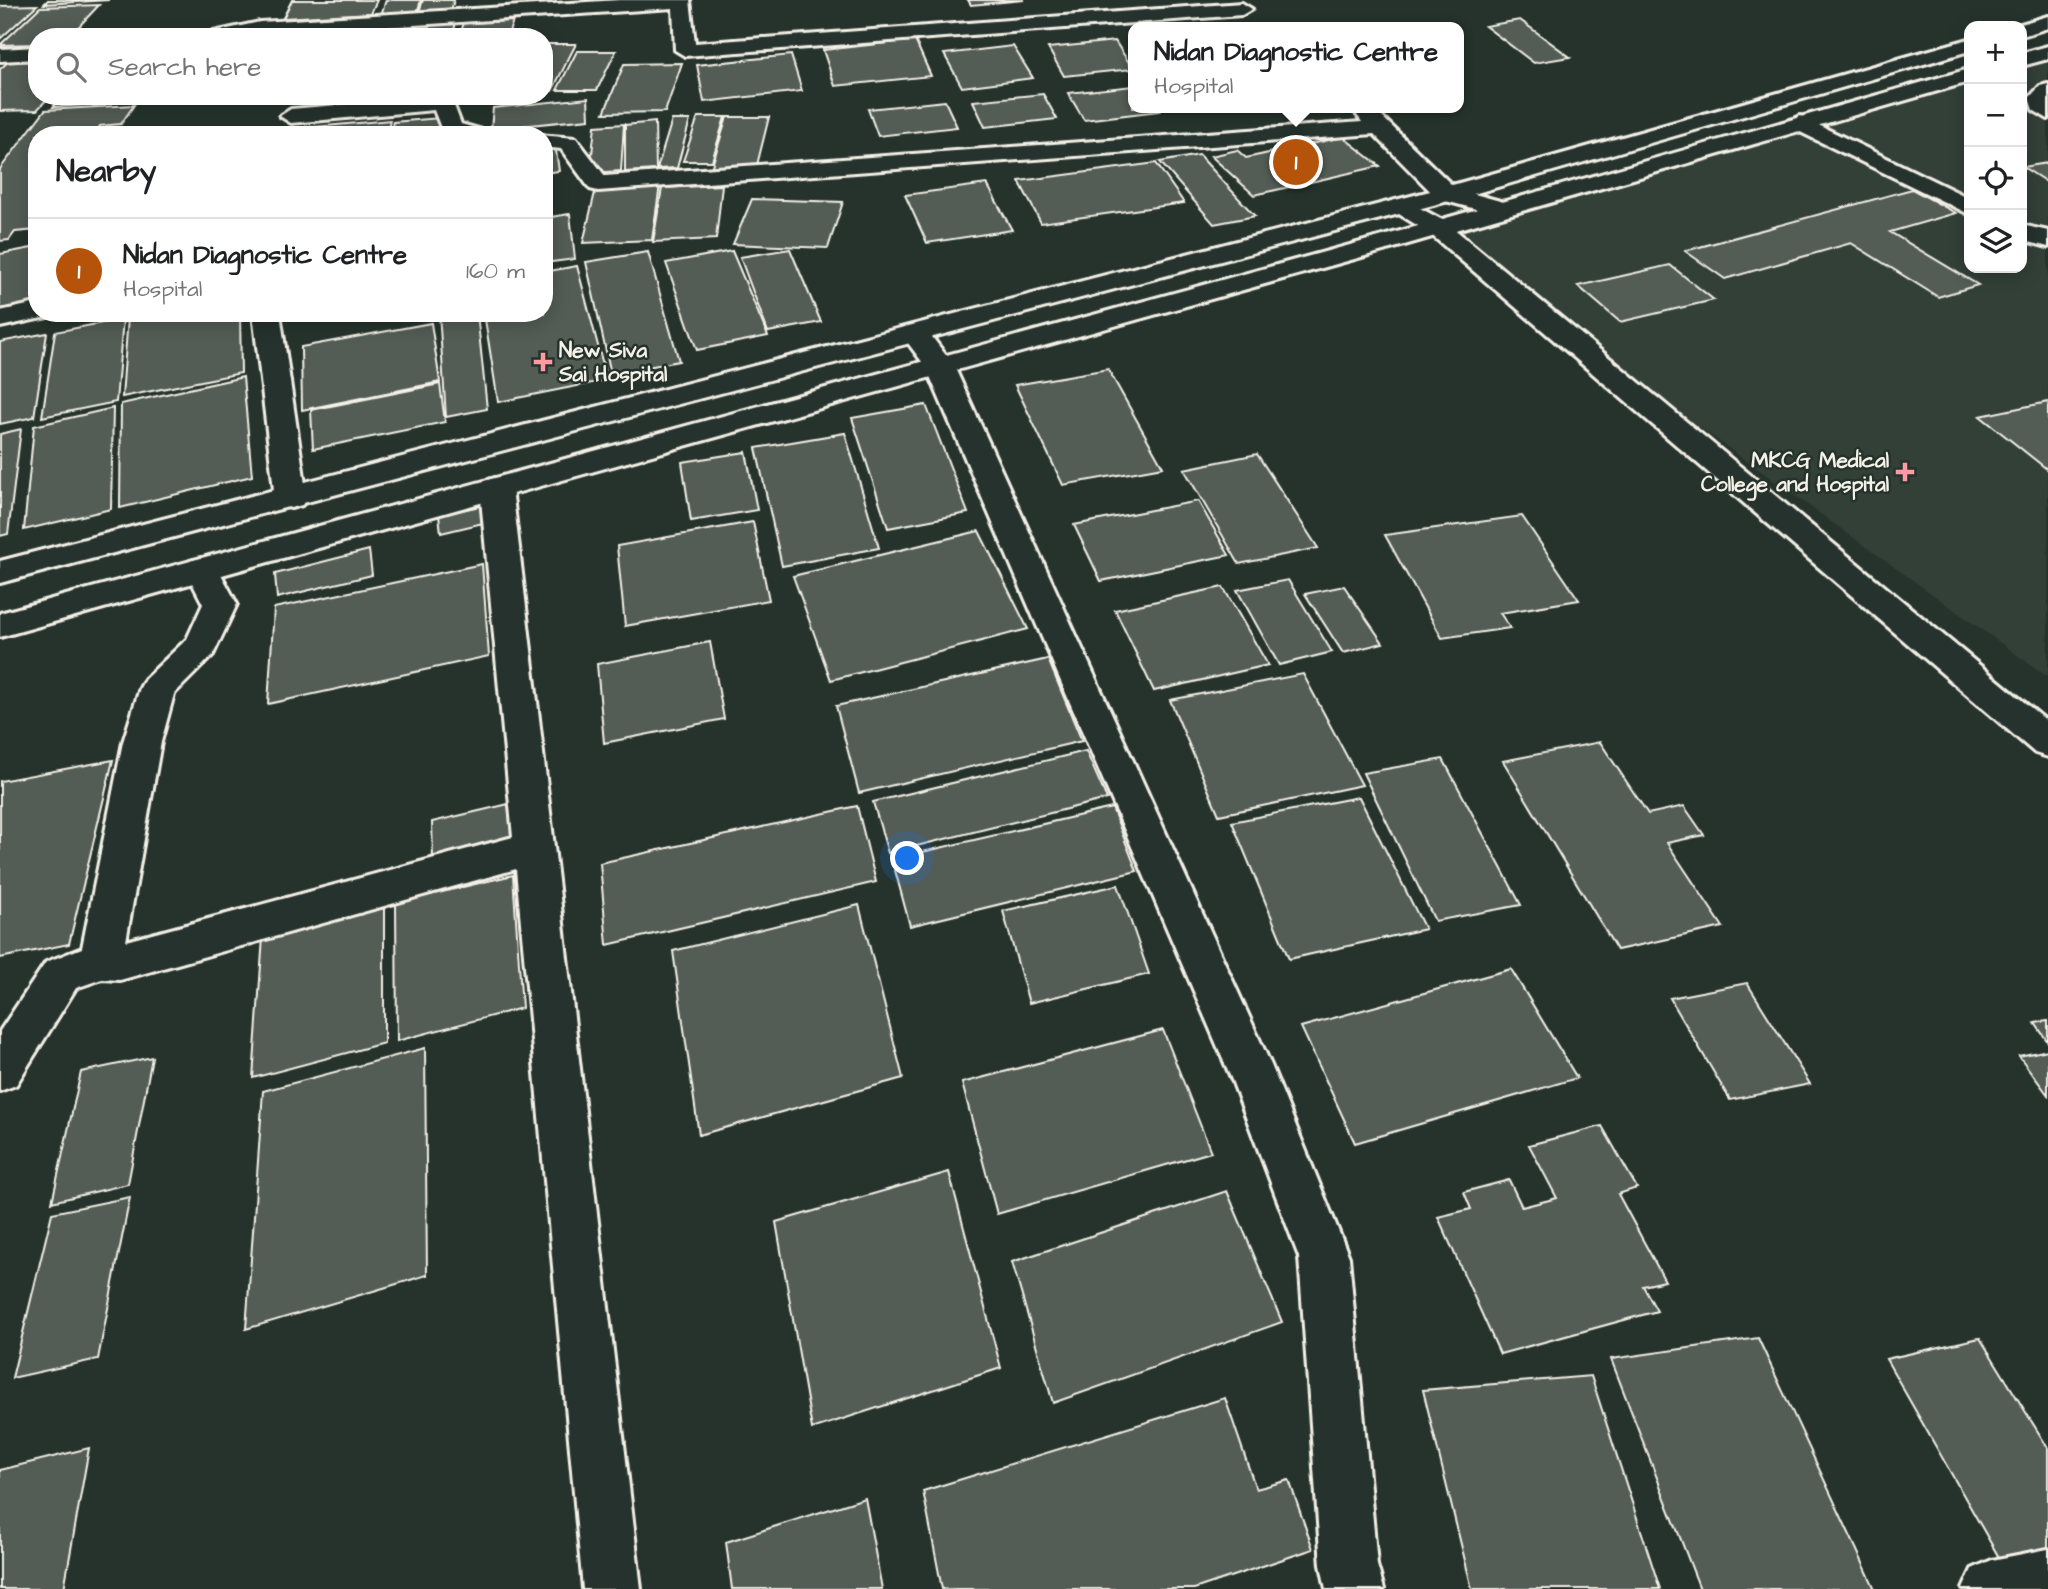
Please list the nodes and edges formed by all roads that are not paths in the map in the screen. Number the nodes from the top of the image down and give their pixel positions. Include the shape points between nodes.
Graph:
1 (1234, 5) edge
2 (270, 9) dead end
3 (1259, 21) dead end
4 (2048, 22) edge
5 (260, 28) edge
6 (366, 28) edge
7 (2027, 28) edge
8 (1964, 46) edge
9 (2048, 52) edge
10 (28, 53) edge
11 (0, 55) edge
12 (2027, 58) edge
13 (1964, 76) edge
14 (2048, 91) edge
15 (298, 105) edge
16 (428, 105) edge
17 (443, 105) edge
18 (2048, 112) edge
19 (1366, 113) edge
20 (1800, 122) junction
21 (286, 126) edge
22 (450, 126) edge
23 (1381, 127) junction
24 (553, 141) edge
25 (1447, 194) junction
26 (1964, 204) edge
27 (1403, 206) junction
28 (1502, 209) junction
29 (1437, 227) junction
30 (2027, 234) edge
31 (2048, 239) edge
32 (28, 313) edge
33 (0, 319) edge
34 (266, 322) edge
35 (928, 350) junction
36 (496, 488) junction
37 (291, 498) junction
38 (202, 569) junction
39 (0, 572) edge
40 (0, 625) edge
41 (2048, 743) edge
42 (533, 848) junction
43 (101, 960) junction
44 (0, 1070) edge
45 (2048, 1578) edge
46 (611, 1589) edge
47 (1355, 1589) edge
48 (1992, 1589) edge

1 - 3 main road
1 - 6 main road via 685,50 682,2
2 - 5 main road
4 - 7 main road
8 - 25 main road
9 - 12 main road
10 - 11 main road
13 - 20 main road
14 - 18 main road via 2040,98
15 - 21 main road
16 - 21 main road
17 - 22 main road
19 - 23 main road
20 - 26 main road
20 - 28 main road
23 - 24 main road via 598,184 568,143
23 - 25 main road
25 - 27 main road
25 - 28 main road
27 - 29 main road
27 - 35 main road
28 - 29 main road
29 - 35 main road
29 - 41 main road
30 - 31 main road
32 - 33 main road
34 - 37 main road
35 - 36 main road
35 - 37 main road
35 - 47 main road via 1255,1080 1324,1256 1349,1565
36 - 38 main road
36 - 42 main road
37 - 39 main road
38 - 40 main road
38 - 43 main road via 220,604 201,646 158,688 142,742
42 - 43 main road via 120,961
42 - 46 main road
43 - 44 main road via 61,975
45 - 48 main road

